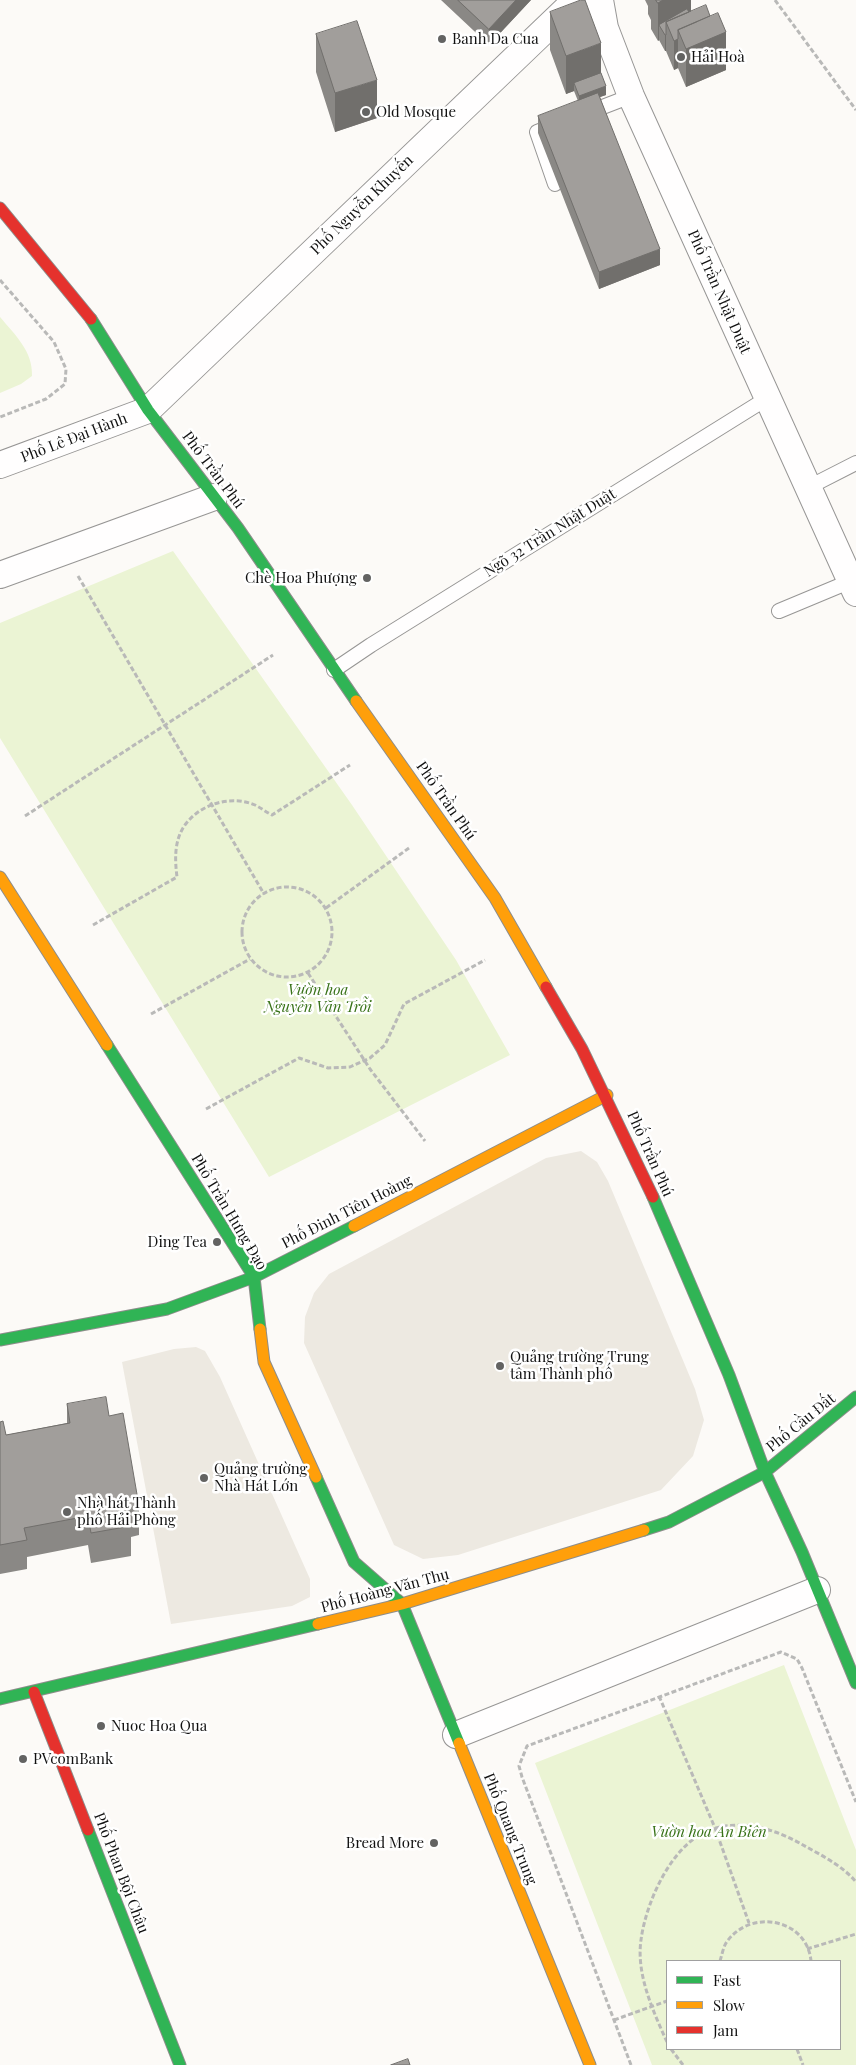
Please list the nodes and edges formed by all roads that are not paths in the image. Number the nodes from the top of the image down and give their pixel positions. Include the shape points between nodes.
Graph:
1 (600, 0) edge
2 (570, 5) edge
3 (605, 28) junction
4 (631, 96) junction
5 (555, 184) dead end
6 (0, 208) edge
7 (766, 399) junction
8 (148, 410) junction
9 (856, 463) edge
10 (0, 465) edge
11 (809, 487) junction
12 (214, 497) junction
13 (851, 571) edge
14 (0, 575) edge
15 (779, 611) dead end
16 (334, 670) junction
17 (0, 876) edge
18 (607, 1095) junction
19 (254, 1277) junction
20 (0, 1340) edge
21 (856, 1397) edge
22 (765, 1472) junction
23 (817, 1590) junction
24 (402, 1604) junction
25 (856, 1682) edge
26 (34, 1692) junction
27 (0, 1699) edge
28 (456, 1735) junction
29 (180, 2065) edge
30 (590, 2065) edge

1 - 3 street, Phố Trần Nhật Duật
2 - 3 street
2 - 8 street, Phố Nguyễn Khuyến
3 - 4 street, Phố Trần Nhật Duật
4 - 5 lane via 537,132
4 - 7 street, Phố Trần Nhật Duật
6 - 8 main road, Phố Trần Phú via 87,313
7 - 11 street, Phố Trần Nhật Duật
7 - 16 lane, Ngõ 32 Trần Nhật Duật
8 - 10 street, Phố Lê Đại Hành
8 - 12 main road, Phố Trần Phú
9 - 11 lane
11 - 13 street, Phố Trần Nhật Duật
12 - 14 street
12 - 16 main road, Phố Trần Phú
13 - 15 lane
16 - 18 main road, Phố Trần Phú via 495,898
17 - 19 main road, Phố Trần Hưng Đạo
18 - 19 main road, Phố Đinh Tiên Hoàng
18 - 22 main road, Phố Trần Phú via 729,1374
19 - 20 main road, Phố Đinh Tiên Hoàng via 167,1309
19 - 24 main road, Phố Trần Hưng Đạo via 264,1362 354,1562
21 - 22 main road, Phố Cầu Đất
22 - 23 main road, Phố Trần Phú
22 - 24 main road, Phố Hoàng Văn Thụ via 669,1522
23 - 25 main road, Phố Trần Phú
23 - 28 street
24 - 26 main road, Phố Hoàng Văn Thụ
24 - 28 main road, Phố Quang Trung
26 - 27 main road, Phố Hoàng Văn Thụ
26 - 29 main road, Phố Phan Bội Châu
28 - 30 main road, Phố Quang Trung

